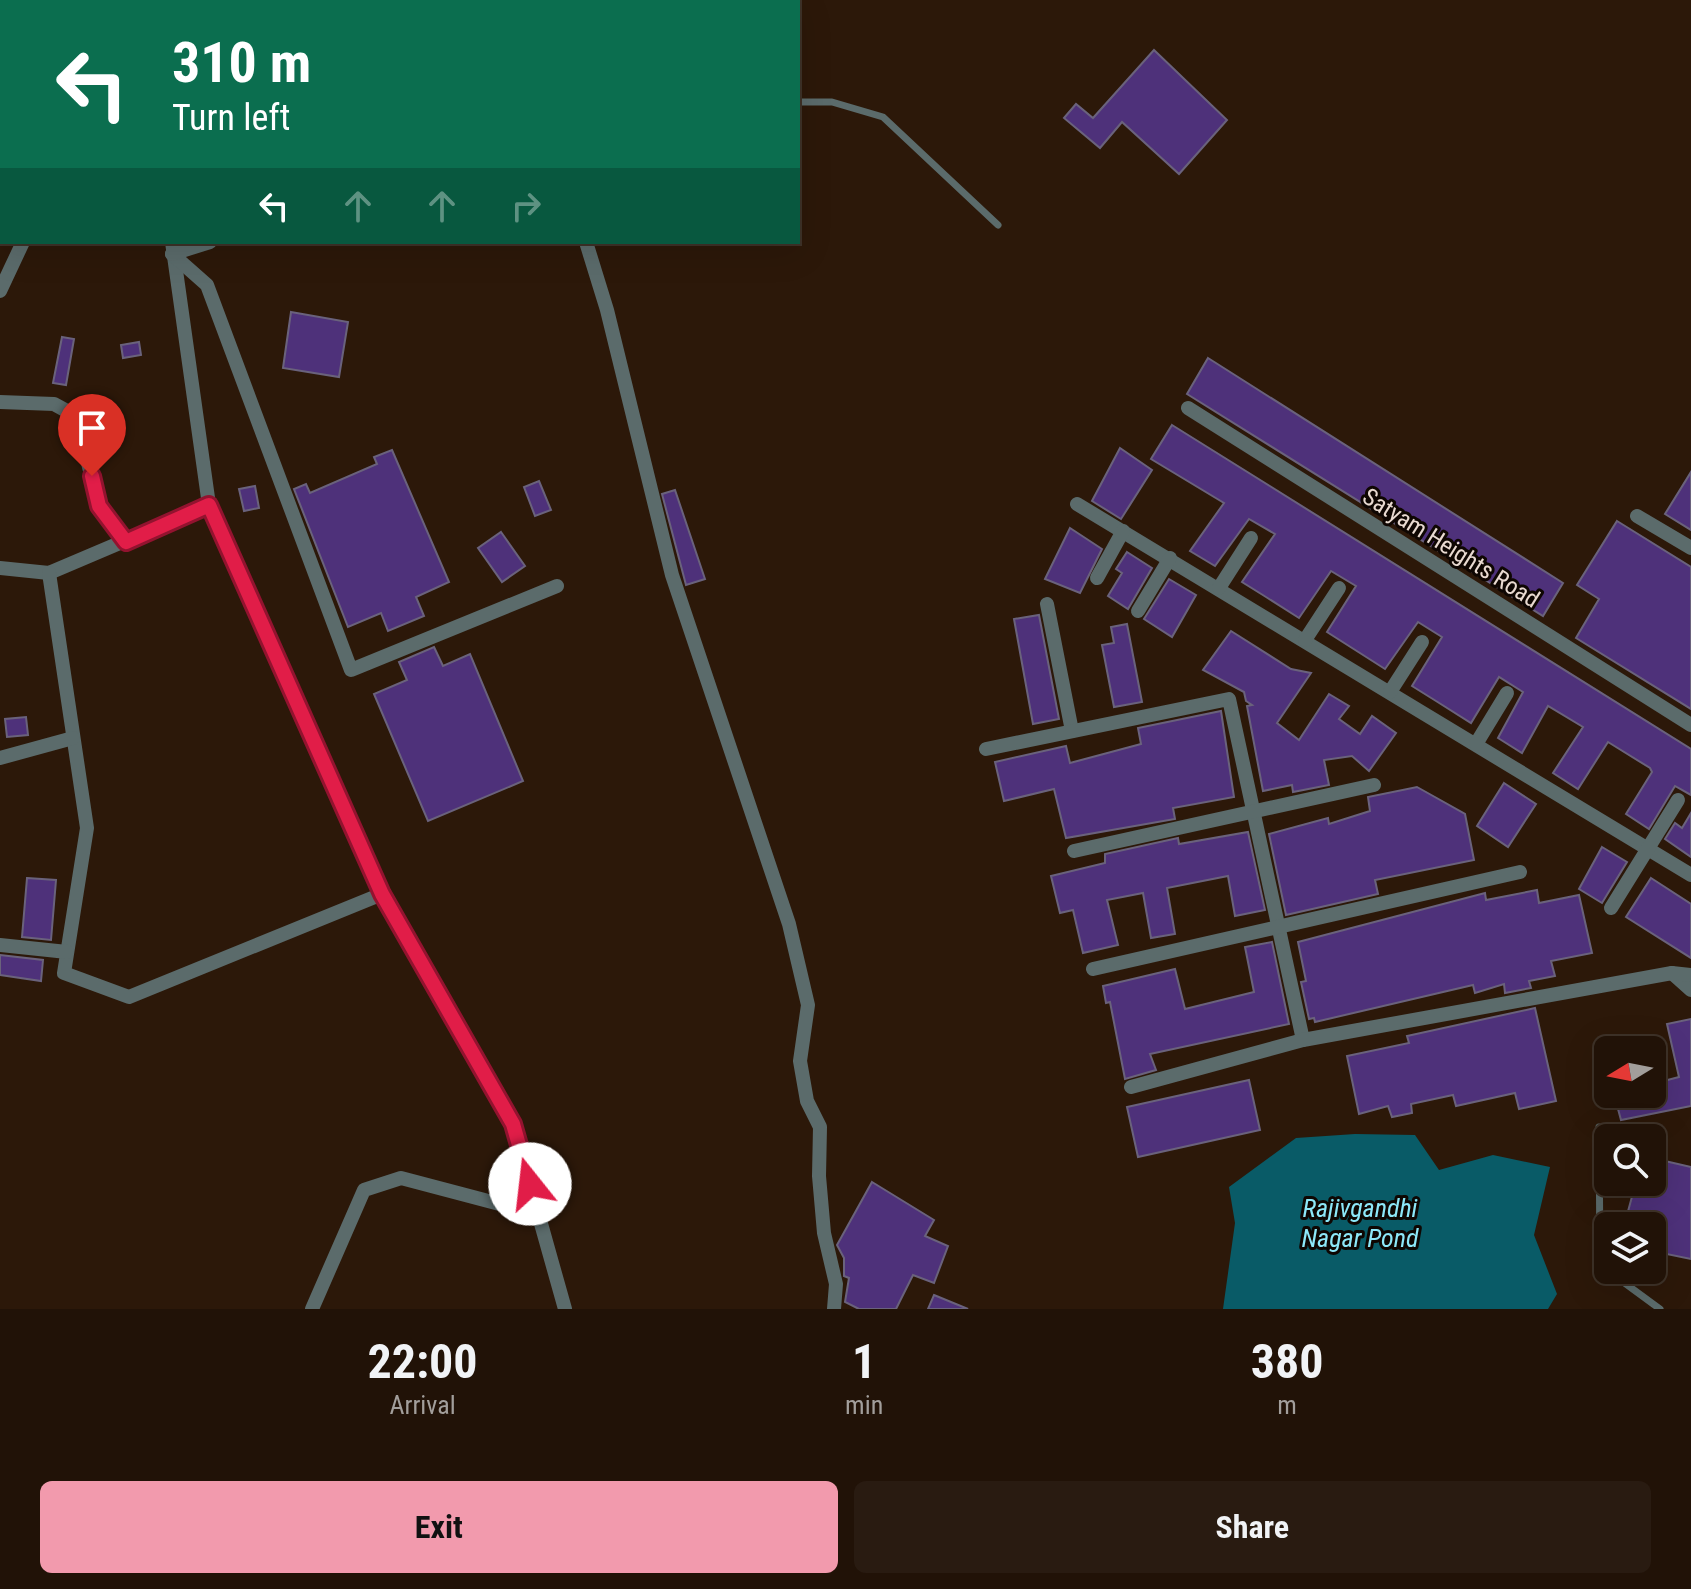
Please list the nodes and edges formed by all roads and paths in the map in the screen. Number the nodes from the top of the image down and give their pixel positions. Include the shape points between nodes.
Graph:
1 (800, 102) edge
2 (998, 225) dead end
3 (22, 244) edge
4 (197, 244) edge
5 (587, 244) edge
6 (172, 248) edge
7 (0, 291) edge
8 (0, 402) edge
9 (1188, 408) dead end
10 (1077, 504) dead end
11 (209, 505) junction
12 (1637, 516) dead end
13 (1123, 531) junction
14 (1251, 538) dead end
15 (126, 542) junction
16 (1691, 548) edge
17 (1170, 558) junction
18 (0, 568) edge
19 (49, 573) junction
20 (1097, 578) dead end
21 (557, 586) dead end
22 (1219, 588) junction
23 (1339, 588) dead end
24 (1047, 604) dead end
25 (1138, 611) dead end
26 (1305, 640) junction
27 (1422, 642) dead end
28 (1390, 692) junction
29 (1507, 693) dead end
30 (1691, 725) edge
31 (1072, 731) junction
32 (73, 738) junction
33 (1476, 744) junction
34 (986, 749) dead end
35 (0, 758) edge
36 (1374, 785) dead end
37 (1678, 800) dead end
38 (1254, 812) junction
39 (1648, 848) junction
40 (1074, 851) dead end
41 (1520, 872) dead end
42 (1691, 875) edge
43 (382, 894) junction
44 (1611, 908) dead end
45 (1278, 926) junction
46 (0, 945) edge
47 (67, 952) junction
48 (1093, 969) dead end
49 (1672, 973) junction
50 (1691, 975) edge
51 (1691, 990) edge
52 (1303, 1040) junction
53 (1131, 1087) dead end
54 (1600, 1196) edge
55 (538, 1214) junction
56 (312, 1309) edge
57 (565, 1309) edge
58 (834, 1309) edge
59 (1660, 1309) edge

1 - 2 lane via 832,102 883,117
3 - 7 street
4 - 6 street
5 - 58 street via 672,575 789,924 808,1005 800,1061 807,1101 820,1127 819,1176 836,1284
6 - 11 street
6 - 21 street via 207,285 351,670
8 - 15 street via 54,404 76,416 99,506
9 - 30 street, Satyam Heights Road
10 - 13 street
11 - 15 street
11 - 43 street
12 - 16 street
13 - 17 street
13 - 20 street
14 - 22 street
15 - 19 street
17 - 22 street
17 - 25 street
18 - 19 street
19 - 32 street
22 - 26 street
23 - 26 street
24 - 31 street
26 - 28 street
27 - 28 street
28 - 33 street
29 - 33 street
31 - 34 street
31 - 38 street via 1229,699
32 - 35 street
32 - 47 street via 87,828
33 - 39 street
36 - 38 street
37 - 39 street
38 - 40 street
38 - 45 street
39 - 42 street
39 - 44 street
41 - 45 street
43 - 47 street via 129,997 64,973
43 - 55 street via 513,1124
45 - 48 street
45 - 52 street
46 - 47 street
49 - 50 street
49 - 51 street
49 - 52 street
52 - 53 street
54 - 59 lane via 1600,1265
55 - 56 street via 401,1178 364,1190
55 - 57 street

